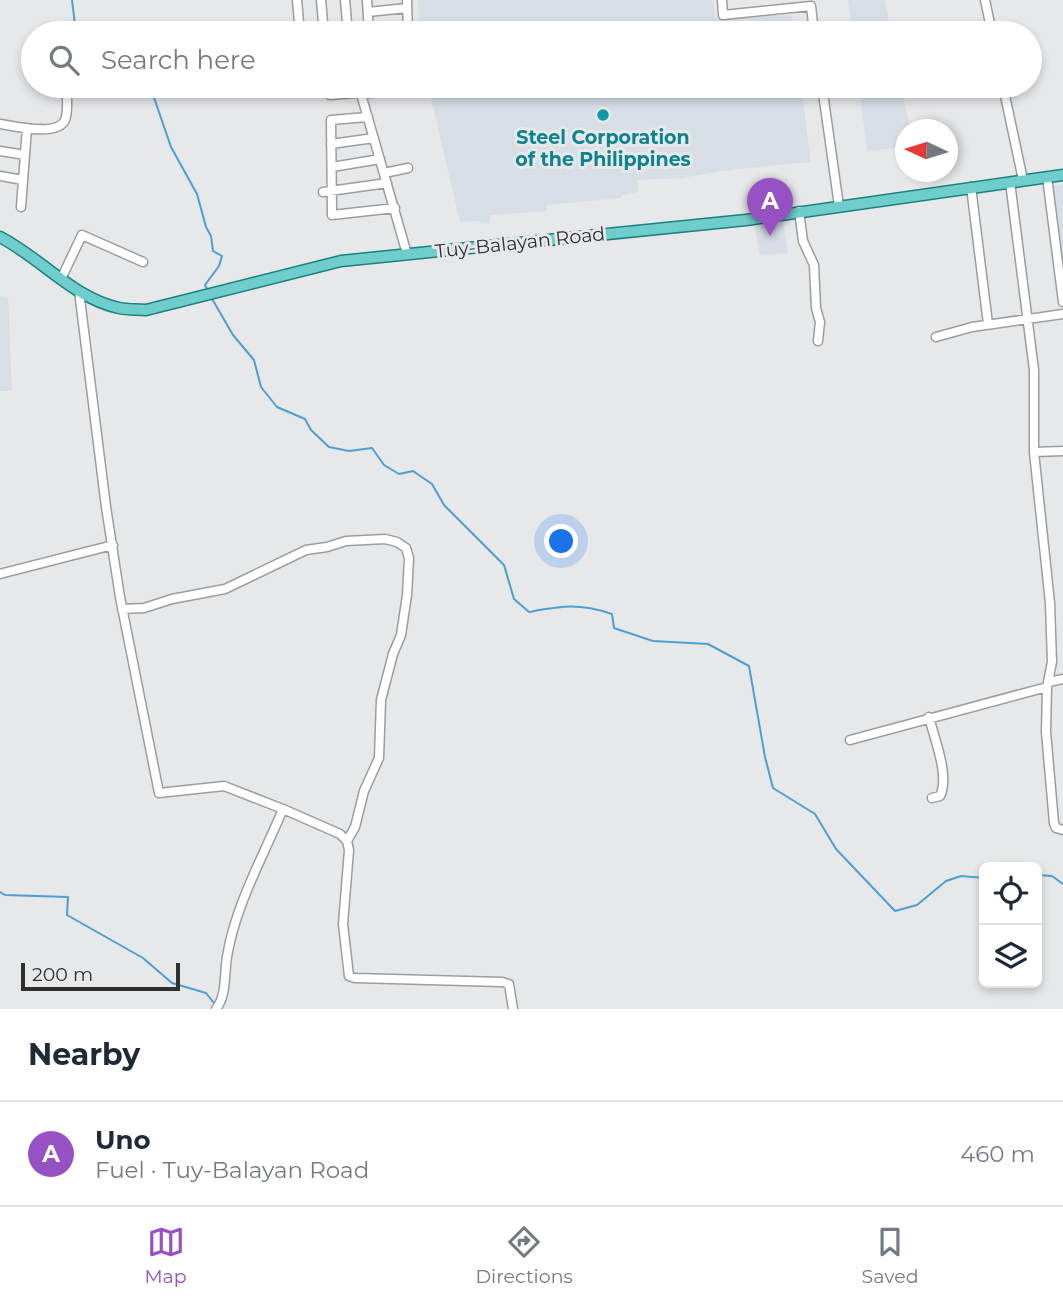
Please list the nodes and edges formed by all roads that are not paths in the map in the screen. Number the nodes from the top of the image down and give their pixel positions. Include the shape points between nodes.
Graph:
1 (297, 0) edge
2 (321, 0) edge
3 (345, 0) edge
4 (367, 0) edge
5 (722, 0) edge
6 (985, 0) edge
7 (407, 4) edge
8 (368, 12) junction
9 (299, 21) edge
10 (323, 21) edge
11 (347, 21) edge
12 (368, 21) edge
13 (813, 21) edge
14 (989, 21) edge
15 (65, 98) edge
16 (361, 98) edge
17 (824, 98) edge
18 (1006, 98) edge
19 (368, 117) junction
20 (0, 124) edge
21 (27, 128) junction
22 (374, 138) junction
23 (331, 144) junction
24 (0, 151) edge
25 (25, 156) junction
26 (380, 159) junction
27 (331, 167) junction
28 (408, 168) dead end
29 (384, 173) junction
30 (1063, 175) edge
31 (0, 176) edge
32 (1047, 177) junction
33 (23, 180) junction
34 (1023, 180) junction
35 (1010, 182) junction
36 (387, 183) junction
37 (971, 187) junction
38 (327, 192) junction
39 (394, 206) junction
40 (839, 206) junction
41 (21, 207) dead end
42 (799, 211) junction
43 (88, 225) dead end
44 (82, 235) junction
45 (0, 237) edge
46 (408, 253) junction
47 (143, 262) dead end
48 (61, 279) junction
49 (79, 291) junction
50 (1063, 302) edge
51 (1063, 314) edge
52 (1027, 317) junction
53 (988, 324) junction
54 (936, 337) dead end
55 (818, 341) dead end
56 (1063, 451) edge
57 (1034, 452) junction
58 (113, 545) junction
59 (0, 574) edge
60 (122, 609) junction
61 (1063, 679) edge
62 (1048, 685) junction
63 (929, 717) junction
64 (849, 740) dead end
65 (932, 797) dead end
66 (283, 809) junction
67 (1063, 830) edge
68 (347, 841) junction
69 (219, 1005) edge
70 (513, 1009) edge

1 - 9 street
2 - 10 street
3 - 11 street
4 - 8 street
5 - 13 street via 723,15 811,6
6 - 14 street
7 - 8 street
8 - 12 street
15 - 21 street via 64,122 47,130
16 - 19 street
17 - 40 street
18 - 34 street
19 - 22 street
19 - 23 street via 331,120
20 - 21 street
21 - 25 street
22 - 23 street
22 - 26 street
23 - 27 street
24 - 25 street
25 - 33 street
26 - 27 street
26 - 29 street
27 - 38 street
28 - 29 street
29 - 36 street
30 - 32 main road, Tuy-Balayan Road
31 - 33 street
32 - 34 main road, Tuy-Balayan Road
32 - 50 street
33 - 41 street
34 - 35 main road, Tuy-Balayan Road
35 - 37 main road, Tuy-Balayan Road
35 - 52 street
36 - 38 street
36 - 39 street
37 - 40 main road, Tuy-Balayan Road
37 - 53 street
38 - 39 street via 332,215
39 - 46 street
40 - 42 main road, Tuy-Balayan Road
42 - 46 main road, Tuy-Balayan Road
42 - 55 street via 803,241 814,265
43 - 44 street
44 - 47 street
44 - 48 street
45 - 48 main road, Tuy-Balayan Road
46 - 49 main road, Tuy-Balayan Road via 312,267 153,309 121,309
48 - 49 main road, Tuy-Balayan Road
49 - 58 street
51 - 52 street
52 - 53 street
52 - 57 street via 1034,370
53 - 54 street
56 - 57 street
57 - 62 street via 1050,603
58 - 59 street
58 - 60 street
60 - 66 street via 159,793 223,786
60 - 68 street via 225,589 306,550 345,541 385,539 406,548 410,568 407,595 401,635 381,700 379,758
61 - 62 street
62 - 63 street
62 - 67 street via 1046,732 1054,823
63 - 64 street
63 - 65 street via 944,785 940,796
66 - 68 street
66 - 69 street via 237,918
68 - 70 street via 343,924 349,976 502,982 509,984

